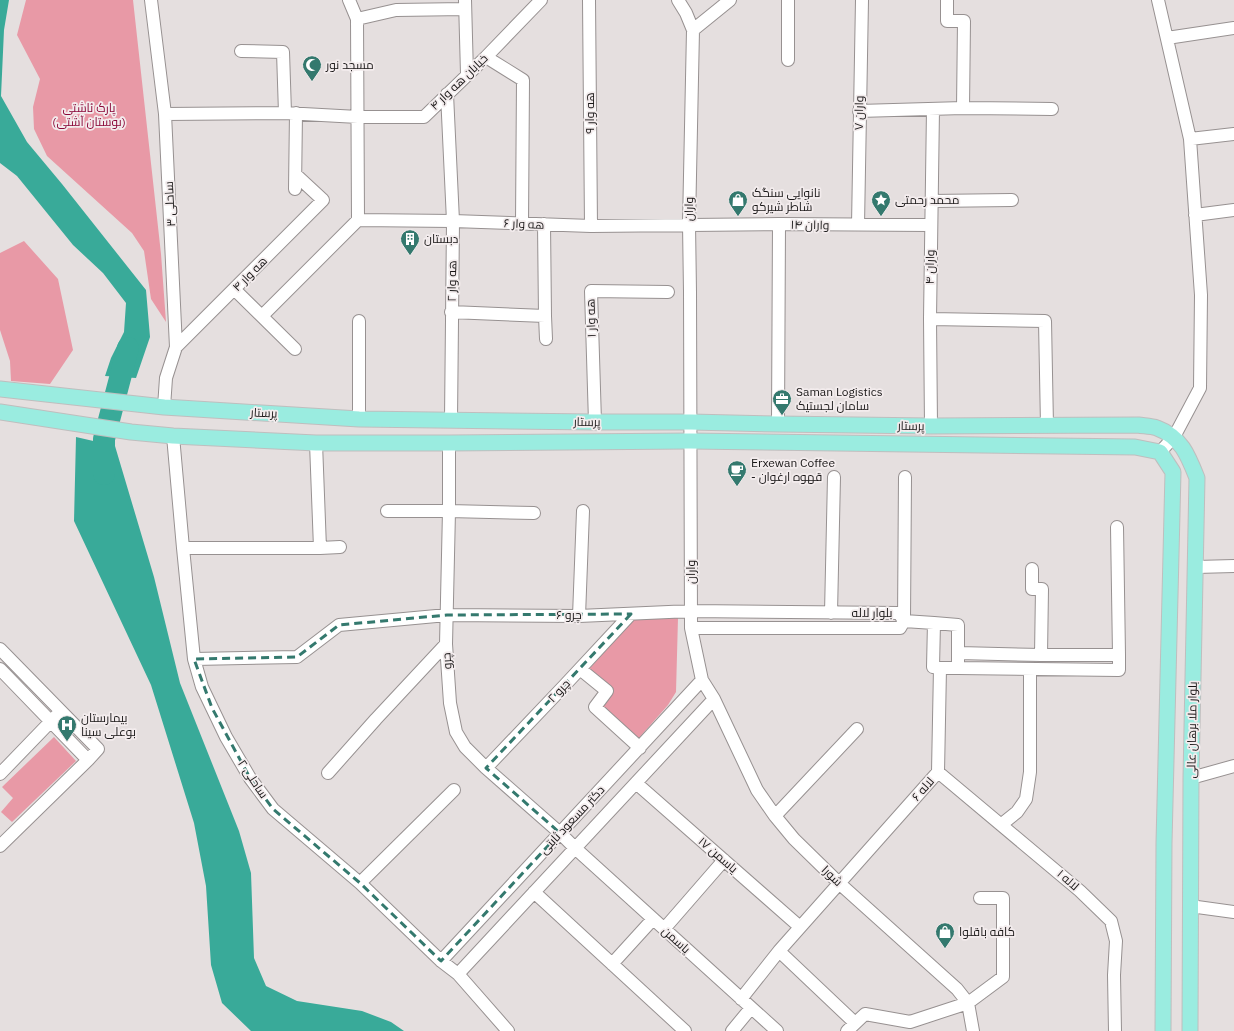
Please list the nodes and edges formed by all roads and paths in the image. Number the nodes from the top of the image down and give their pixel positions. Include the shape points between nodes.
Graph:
1 (151, 0) edge
2 (349, 0) edge
3 (589, 0) edge
4 (678, 0) edge
5 (730, 0) edge
6 (788, 0) edge
7 (862, 0) edge
8 (947, 0) edge
9 (1158, 0) edge
10 (539, 1) edge
11 (396, 5) edge
12 (465, 5) edge
13 (358, 19) junction
14 (1234, 28) edge
15 (693, 30) junction
16 (1167, 38) junction
17 (241, 51) dead end
18 (486, 57) junction
19 (788, 60) dead end
20 (467, 74) junction
21 (447, 94) junction
22 (963, 108) junction
23 (933, 109) junction
24 (1052, 109) dead end
25 (859, 111) junction
26 (290, 113) junction
27 (166, 114) junction
28 (358, 118) junction
29 (1234, 134) edge
30 (1190, 139) junction
31 (296, 175) junction
32 (295, 189) dead end
33 (1012, 200) dead end
34 (931, 201) junction
35 (1234, 210) edge
36 (1195, 215) junction
37 (358, 220) junction
38 (452, 222) junction
39 (522, 224) junction
40 (544, 224) junction
41 (689, 224) junction
42 (779, 224) junction
43 (858, 225) junction
44 (931, 225) junction
45 (591, 226) junction
46 (234, 289) junction
47 (668, 292) dead end
48 (451, 312) junction
49 (262, 316) junction
50 (544, 316) junction
51 (930, 319) junction
52 (358, 321) dead end
53 (546, 340) dead end
54 (176, 347) junction
55 (295, 349) dead end
56 (0, 389) edge
57 (164, 407) junction
58 (0, 412) edge
59 (359, 418) junction
60 (451, 420) junction
61 (595, 422) junction
62 (691, 422) junction
63 (778, 424) junction
64 (931, 426) junction
65 (1047, 426) junction
66 (173, 436) junction
67 (1174, 437) junction
68 (690, 441) junction
69 (316, 443) junction
70 (449, 444) junction
71 (1160, 452) junction
72 (834, 477) dead end
73 (905, 477) dead end
74 (388, 511) dead end
75 (449, 511) junction
76 (583, 511) dead end
77 (534, 513) dead end
78 (1117, 527) dead end
79 (340, 547) dead end
80 (182, 548) junction
81 (320, 548) junction
82 (1234, 566) edge
83 (1196, 567) junction
84 (1032, 569) dead end
85 (691, 611) junction
86 (831, 613) junction
87 (631, 614) junction
88 (447, 615) junction
89 (579, 616) junction
90 (904, 621) junction
91 (934, 623) junction
92 (691, 628) junction
93 (446, 644) junction
94 (0, 649) edge
95 (958, 653) junction
96 (1041, 655) junction
97 (1119, 655) junction
98 (194, 659) junction
99 (940, 668) junction
100 (958, 668) junction
101 (0, 669) edge
102 (580, 669) junction
103 (1030, 670) junction
104 (702, 680) junction
105 (714, 699) junction
106 (61, 711) junction
107 (51, 722) junction
108 (858, 729) dead end
109 (640, 748) junction
110 (88, 760) junction
111 (1234, 766) edge
112 (486, 768) junction
113 (938, 772) junction
114 (328, 773) dead end
115 (0, 774) edge
116 (1191, 778) junction
117 (636, 783) junction
118 (454, 790) dead end
119 (775, 816) junction
120 (1002, 824) junction
121 (560, 833) junction
122 (0, 846) edge
123 (575, 848) junction
124 (724, 860) junction
125 (360, 883) junction
126 (839, 883) junction
127 (534, 892) junction
128 (980, 898) dead end
129 (1190, 906) junction
130 (1234, 912) edge
131 (653, 919) junction
132 (800, 927) junction
133 (664, 929) junction
134 (779, 951) junction
135 (441, 960) junction
136 (612, 964) junction
137 (458, 974) junction
138 (741, 999) junction
139 (968, 1003) junction
140 (751, 1008) junction
141 (851, 1027) edge
142 (508, 1031) edge
143 (685, 1031) edge
144 (732, 1031) edge
145 (777, 1031) edge
146 (974, 1031) edge
147 (1115, 1031) edge
148 (1163, 1031) edge
149 (1190, 1031) edge

1 - 27 street, ساحلی ۳
2 - 13 street
3 - 45 street, هه وار ۹
4 - 15 street, واران
5 - 15 street
6 - 19 street
7 - 25 street, واران ۷
8 - 22 street via 947,21 964,21
9 - 16 street
10 - 18 street, خیابان هه وار ۴
11 - 12 street
11 - 13 street
12 - 20 street
13 - 28 street
14 - 16 street
15 - 41 street, واران
16 - 30 street
17 - 26 street via 283,52
18 - 20 street, خیابان هه وار ۴
18 - 39 street via 523,80
20 - 21 street, خیابان هه وار ۴
21 - 28 street, خیابان هه وار ۴ via 424,117
21 - 38 street, هه وار ۲
22 - 23 street
22 - 24 street
23 - 25 street
23 - 34 street, واران ۴
25 - 43 street, واران ۷
26 - 27 street, خیابان هه وار ۴
26 - 28 street, خیابان هه وار ۴
26 - 31 street
27 - 54 street, ساحلی ۳
28 - 37 street
29 - 30 street
30 - 36 street
31 - 32 street
31 - 46 street, هه وار ۴ via 322,200
33 - 34 street
34 - 44 street, واران ۴
35 - 36 street
36 - 67 street via 1201,295 1200,388
37 - 38 street, هه وار ۶
37 - 49 street
38 - 39 street, هه وار ۶
38 - 48 street, هه وار ۲
39 - 40 street, هه وار ۶
40 - 45 street, هه وار ۶
40 - 50 street
41 - 42 street, واران ۱۴
41 - 45 street, هه وار ۶
41 - 62 street, واران
42 - 43 street, واران ۱۴
42 - 63 street
43 - 44 street, واران ۱۴
44 - 51 street, واران ۴
46 - 49 street
46 - 54 street, هه وار ۴
47 - 61 street, هه وار ۱ via 590,291
48 - 50 street
48 - 60 street, هه وار ۲
49 - 55 street
50 - 53 street
51 - 64 street, واران ۴
51 - 65 street via 1045,321
52 - 59 street
54 - 57 street, ساحلی ۳ via 166,378
56 - 57 main road, پرستار
57 - 59 main road, پرستار
58 - 66 main road, پرستار
59 - 60 main road, پرستار
60 - 61 main road, پرستار
61 - 62 main road, پرستار
62 - 63 main road, پرستار
62 - 68 street
63 - 64 main road, پرستار
64 - 65 main road, پرستار
65 - 67 main road, پرستار via 1138,425 1156,427
66 - 69 main road, پرستار
66 - 80 street, ساحلی ۲
67 - 71 street
67 - 83 main road, بلوار ملا برهان عالی via 1187,453 1197,478
68 - 70 main road, پرستار
68 - 71 main road, پرستار via 1135,447
68 - 85 street, واران
69 - 70 main road, پرستار
69 - 81 street
70 - 75 street, چرو
71 - 148 main road, بلوار ملا برهان عالی via 1173,472 1164,843
72 - 86 street
73 - 90 street
74 - 75 street
75 - 77 street
75 - 88 street, چرو
76 - 89 street
78 - 97 street
79 - 81 street
80 - 81 street
80 - 98 street, ساحلی ۲
82 - 83 street
83 - 116 main road, بلوار ملا برهان عالی
84 - 96 street via 1032,589 1042,589
85 - 86 street, بلوار لاله
85 - 87 street, چرو ۶
85 - 92 street, واران
86 - 90 street, بلوار لاله via 899,613
87 - 89 street, چرو ۶
87 - 102 street, چرو ۲
88 - 89 street, چرو ۶
88 - 93 street, چرو
88 - 98 street, چرو ۶ via 339,625 297,657
90 - 91 street
90 - 92 street, بلوار لاله via 900,628
91 - 95 street via 958,625
91 - 99 street via 933,667
92 - 104 street, واران
93 - 112 street, چرو via 450,703 456,732 465,747
93 - 114 street
94 - 106 street
95 - 96 street
95 - 100 street
96 - 97 street
97 - 103 street via 1119,670
98 - 125 street, ساحلی ۲ via 202,687 226,737 273,809
99 - 100 street
99 - 113 street, لاله ۶
100 - 103 street
101 - 107 street
102 - 109 street via 607,691 594,707
102 - 112 street, چرو ۲
103 - 120 street via 1030,772 1026,799 1017,812
104 - 105 street, واران
104 - 109 street, دکتر مسعود ثابتی
105 - 117 street, دکتر مسعود ثابتی
105 - 119 street, شورا via 758,790
106 - 107 street
106 - 110 street via 98,749
107 - 110 street
107 - 115 street
108 - 119 street
109 - 121 street, دکتر مسعود ثابتی
110 - 122 street
111 - 116 street
112 - 121 street, چرو
113 - 120 street, لاله ۱
113 - 126 street, لاله ۶
116 - 129 main road, بلوار ملا برهان عالی
117 - 123 street, دکتر مسعود ثابتی
117 - 124 street, یاسمن ۱۷
118 - 125 street
119 - 126 street, شورا via 794,839
120 - 147 street, لاله ۱ via 1111,921 1116,941
121 - 123 street, یاسمن
121 - 135 street, دکتر مسعود ثابتی
123 - 127 street, دکتر مسعود ثابتی
123 - 131 street, یاسمن
124 - 132 street, یاسمن ۱۷
124 - 133 street
125 - 135 street, ساحلی ۲
126 - 132 street, لاله ۶
126 - 139 street, شورا via 957,989
127 - 136 street
127 - 137 street, دکتر مسعود ثابتی
128 - 139 street via 1003,898 1003,977
129 - 130 street
129 - 149 main road, بلوار ملا برهان عالی
131 - 133 street, یاسمن
131 - 136 street
132 - 134 street, لاله ۶
133 - 138 street, یاسمن
134 - 138 street, لاله ۶
134 - 141 street
135 - 137 street, ساحلی ۲
136 - 143 street
137 - 142 street, ساحلی ۲
138 - 140 street, یاسمن
139 - 141 street via 910,1022 864,1014
139 - 146 street, شورا
140 - 144 street
140 - 145 street, یاسمن

